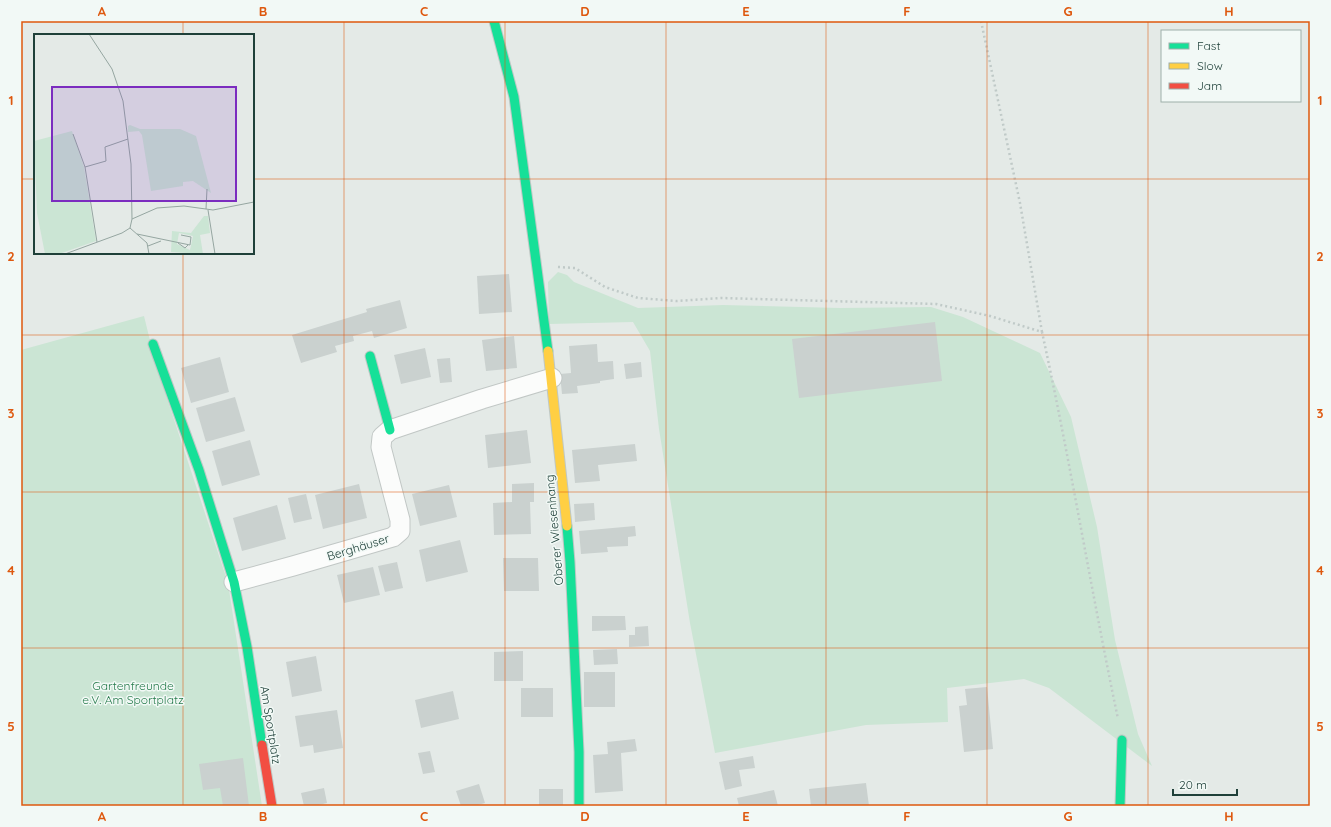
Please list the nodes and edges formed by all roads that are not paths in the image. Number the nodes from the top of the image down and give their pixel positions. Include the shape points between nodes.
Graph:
1 (494, 21) edge
2 (153, 344) dead end
3 (370, 356) dead end
4 (552, 378) junction
5 (390, 430) junction
6 (234, 582) junction
7 (1122, 740) road end
8 (272, 806) edge
9 (579, 806) edge
10 (1120, 806) edge

1 - 4 street, Oberer Wiesenhang via 514,97
2 - 6 street via 199,470
3 - 5 street
4 - 5 street
4 - 9 street, Oberer Wiesenhang via 570,562
5 - 6 street, Berghäuser via 382,437 380,447 400,520 400,531 393,538
6 - 8 street, Am Sportplatz
7 - 10 street

